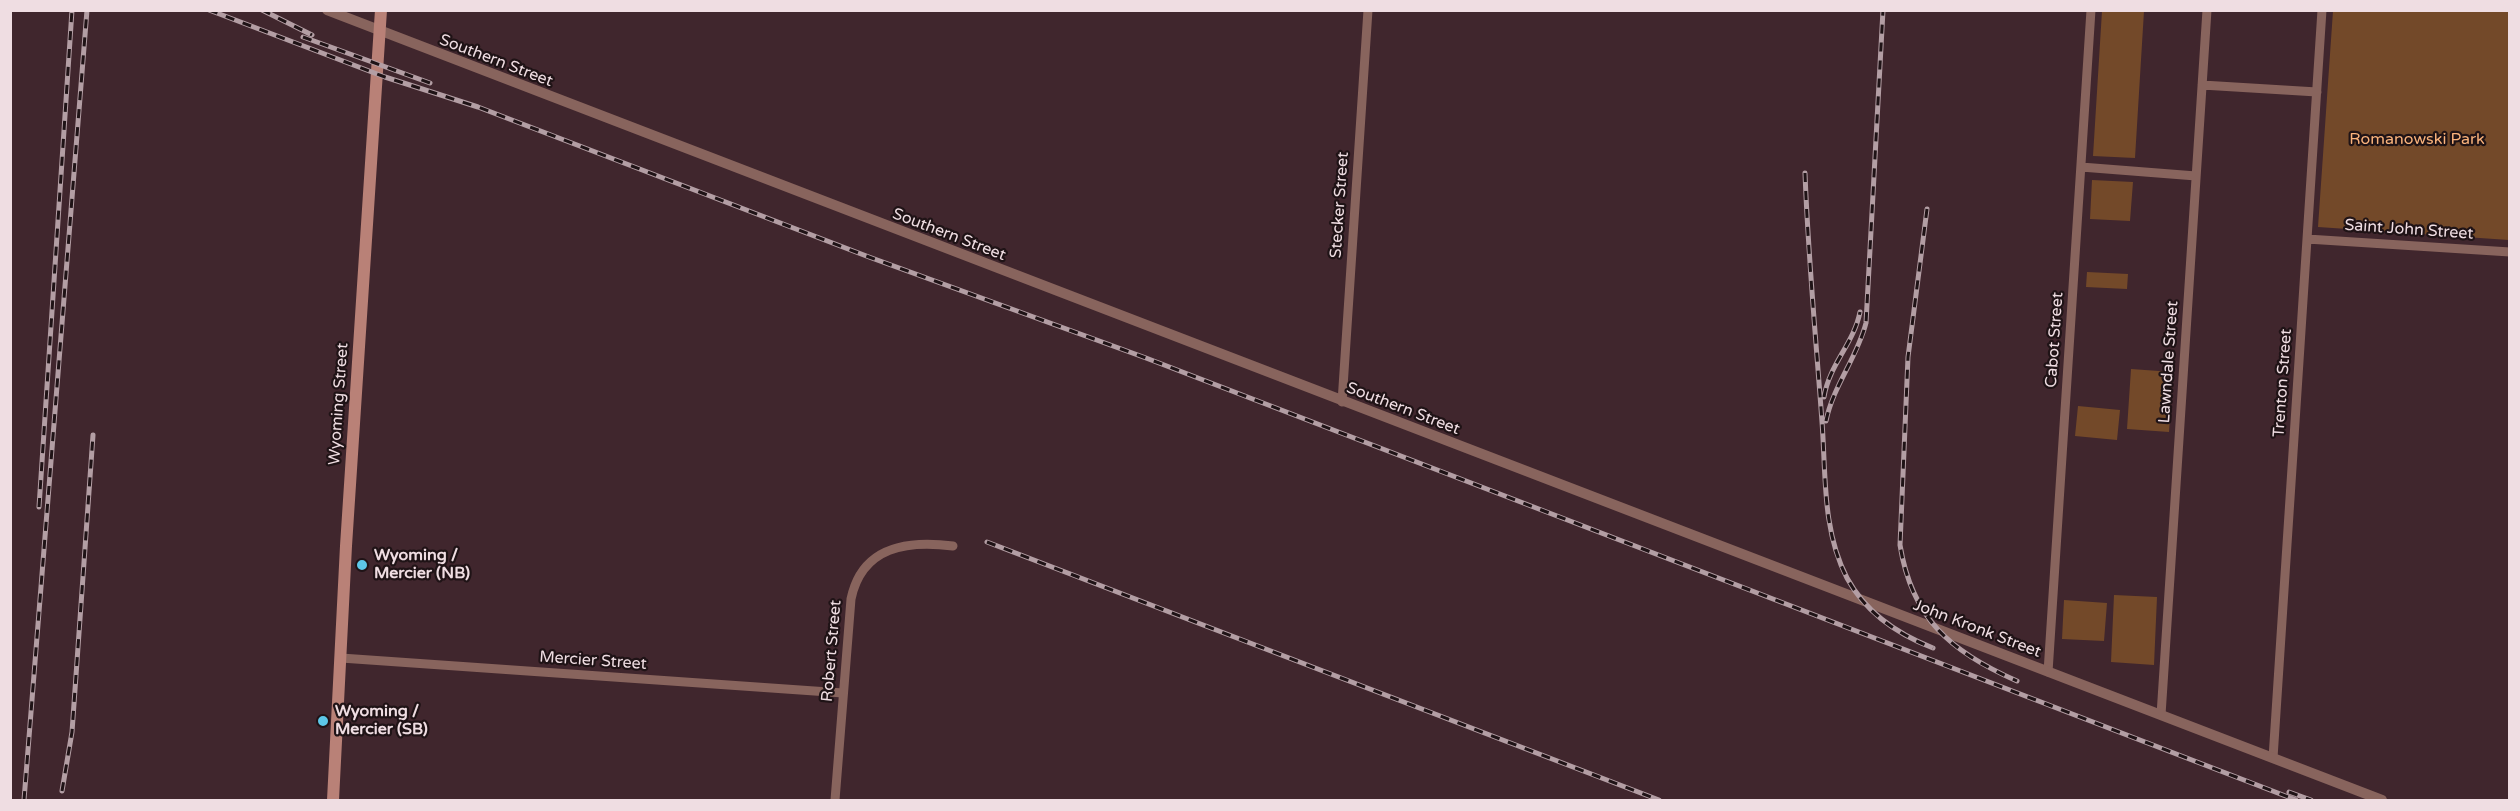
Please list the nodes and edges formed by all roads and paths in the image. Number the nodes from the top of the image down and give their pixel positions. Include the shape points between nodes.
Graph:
1 (327, 10) edge
2 (381, 10) edge
3 (1368, 10) edge
4 (2091, 10) edge
5 (2206, 10) edge
6 (2322, 10) edge
7 (2202, 85) junction
8 (2317, 92) junction
9 (2081, 167) junction
10 (2196, 176) junction
11 (2307, 239) junction
12 (2510, 252) edge
13 (1342, 402) junction
14 (1562, 486) joint
15 (953, 546) dead end
16 (341, 658) junction
17 (2048, 672) junction
18 (843, 693) junction
19 (2161, 715) junction
20 (2273, 758) junction
21 (333, 801) edge
22 (835, 801) edge
23 (2382, 801) edge

1 - 13 street, Southern Street
2 - 16 main road, Wyoming Street
3 - 13 street, Stecker Street
4 - 9 street, Cabot Street
5 - 7 street, Lawndale Street
6 - 8 street, Trenton Street
7 - 8 street
7 - 10 street, Lawndale Street
8 - 11 street, Trenton Street
9 - 10 street
9 - 17 street, Cabot Street
10 - 19 street, Lawndale Street
11 - 12 street, Saint John Street
11 - 20 street, Trenton Street
13 - 14 street, Southern Street
14 - 17 street, John Kronk Street
15 - 18 street, Robert Street via 922,542 902,545 884,552 860,573 851,598
16 - 18 street, Mercier Street
16 - 21 main road, Wyoming Street
17 - 19 street, John Kronk Street
18 - 22 street, Robert Street
19 - 20 street, John Kronk Street
20 - 23 street, John Kronk Street

